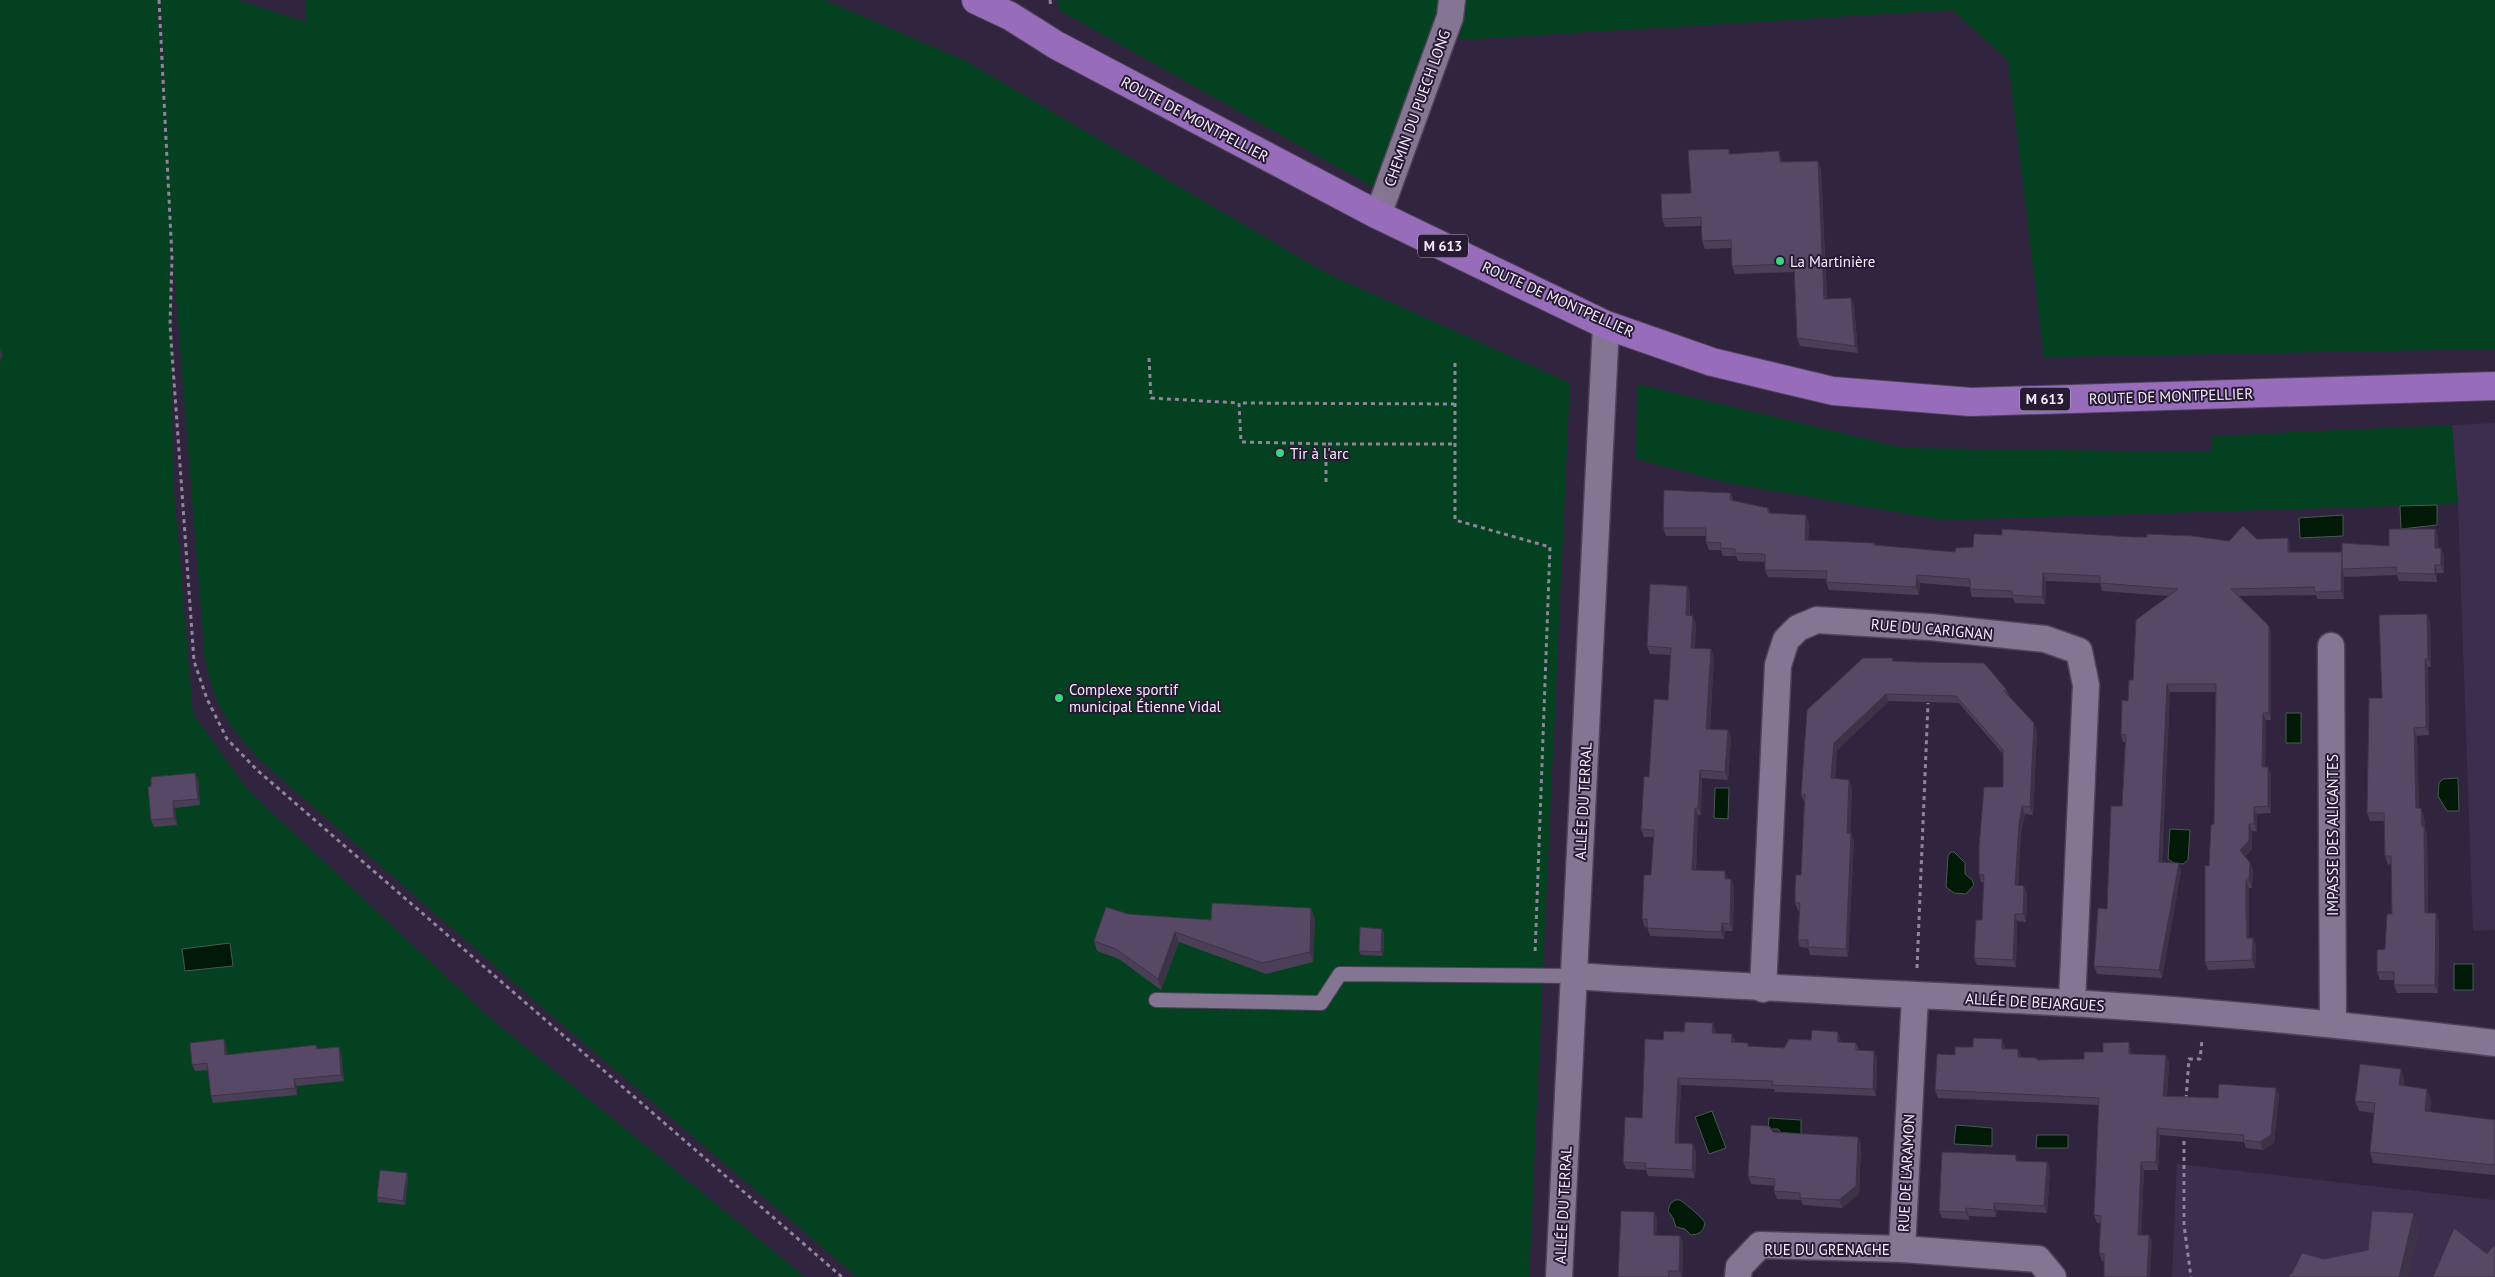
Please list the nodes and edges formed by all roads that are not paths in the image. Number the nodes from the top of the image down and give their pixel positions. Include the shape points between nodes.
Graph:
1 (976, 0) edge
2 (1452, 0) edge
3 (1378, 214) junction
4 (1606, 324) junction
5 (2495, 386) edge
6 (2331, 646) dead end
7 (1574, 976) junction
8 (1763, 989) junction
9 (1915, 996) junction
10 (1156, 1000) dead end
11 (2072, 1003) junction
12 (2332, 1024) junction
13 (2495, 1043) edge
14 (1902, 1249) junction
15 (1559, 1277) edge
16 (1738, 1277) edge
17 (2053, 1277) edge

1 - 3 main road, ROUTE DE MONTPELLIER / M 613
2 - 3 street, CHEMIN DU PUECH LONG via 1450,17
3 - 4 main road, ROUTE DE MONTPELLIER / M 613
4 - 5 main road, ROUTE DE MONTPELLIER / M 613 via 1712,362 1833,391 1971,402
4 - 7 street, ALLÉE DU TERRAL
6 - 12 street, IMPASSE DES ALICANTES
7 - 8 street, ALLÉE DE BEJARGUES
7 - 10 lane via 1340,974 1321,1003
7 - 15 street, ALLÉE DU TERRAL
8 - 9 street, ALLÉE DE BEJARGUES
8 - 11 street, RUE DU CARIGNAN via 1778,665 1786,640 1798,628 1817,620 2045,639 2079,651 2086,686
9 - 11 street, ALLÉE DE BEJARGUES
9 - 14 street, RUE DE L'ARAMON
11 - 12 street, ALLÉE DE BEJARGUES
12 - 13 street, ALLÉE DE BEJARGUES
14 - 16 street, RUE DU GRENACHE via 1760,1245 1739,1267
14 - 17 street, RUE DE L'ARAMON via 2038,1259

